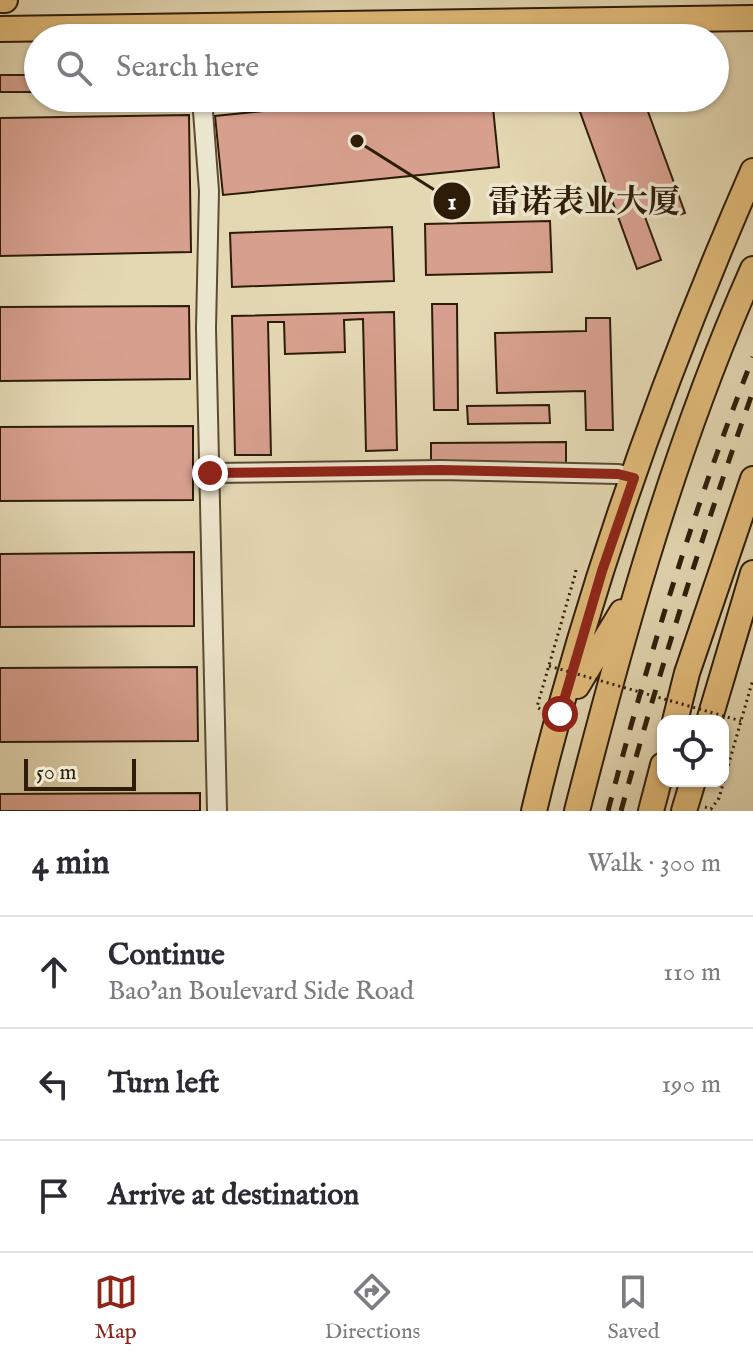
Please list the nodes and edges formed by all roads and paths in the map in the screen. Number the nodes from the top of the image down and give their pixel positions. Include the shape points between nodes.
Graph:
1 (641, 10) edge
2 (753, 18) edge
3 (360, 24) edge
4 (0, 29) edge
5 (24, 29) edge
6 (203, 112) edge
7 (753, 171) edge
8 (753, 269) edge
9 (210, 473) junction
10 (634, 478) junction
11 (753, 479) edge
12 (577, 573) dead end
13 (753, 573) edge
14 (638, 586) junction
15 (549, 666) junction
16 (753, 679) edge
17 (546, 709) junction
18 (676, 715) edge
19 (711, 715) edge
20 (741, 721) junction
21 (657, 787) edge
22 (693, 787) edge
23 (694, 809) edge
24 (217, 811) edge
25 (534, 811) edge
26 (577, 811) edge
27 (651, 811) edge

1 - 2 main road
1 - 3 main road
4 - 5 main road
6 - 9 lane via 209,191
7 - 10 main road
8 - 14 main road via 688,435
9 - 10 lane via 441,470
9 - 24 lane
10 - 17 main road
11 - 18 main road
12 - 15 path
13 - 19 main road
14 - 17 main road
14 - 26 main road
15 - 17 path
15 - 20 path, bridge
16 - 20 path
17 - 25 main road
20 - 23 path via 719,798 711,809
21 - 27 main road
22 - 23 main road

